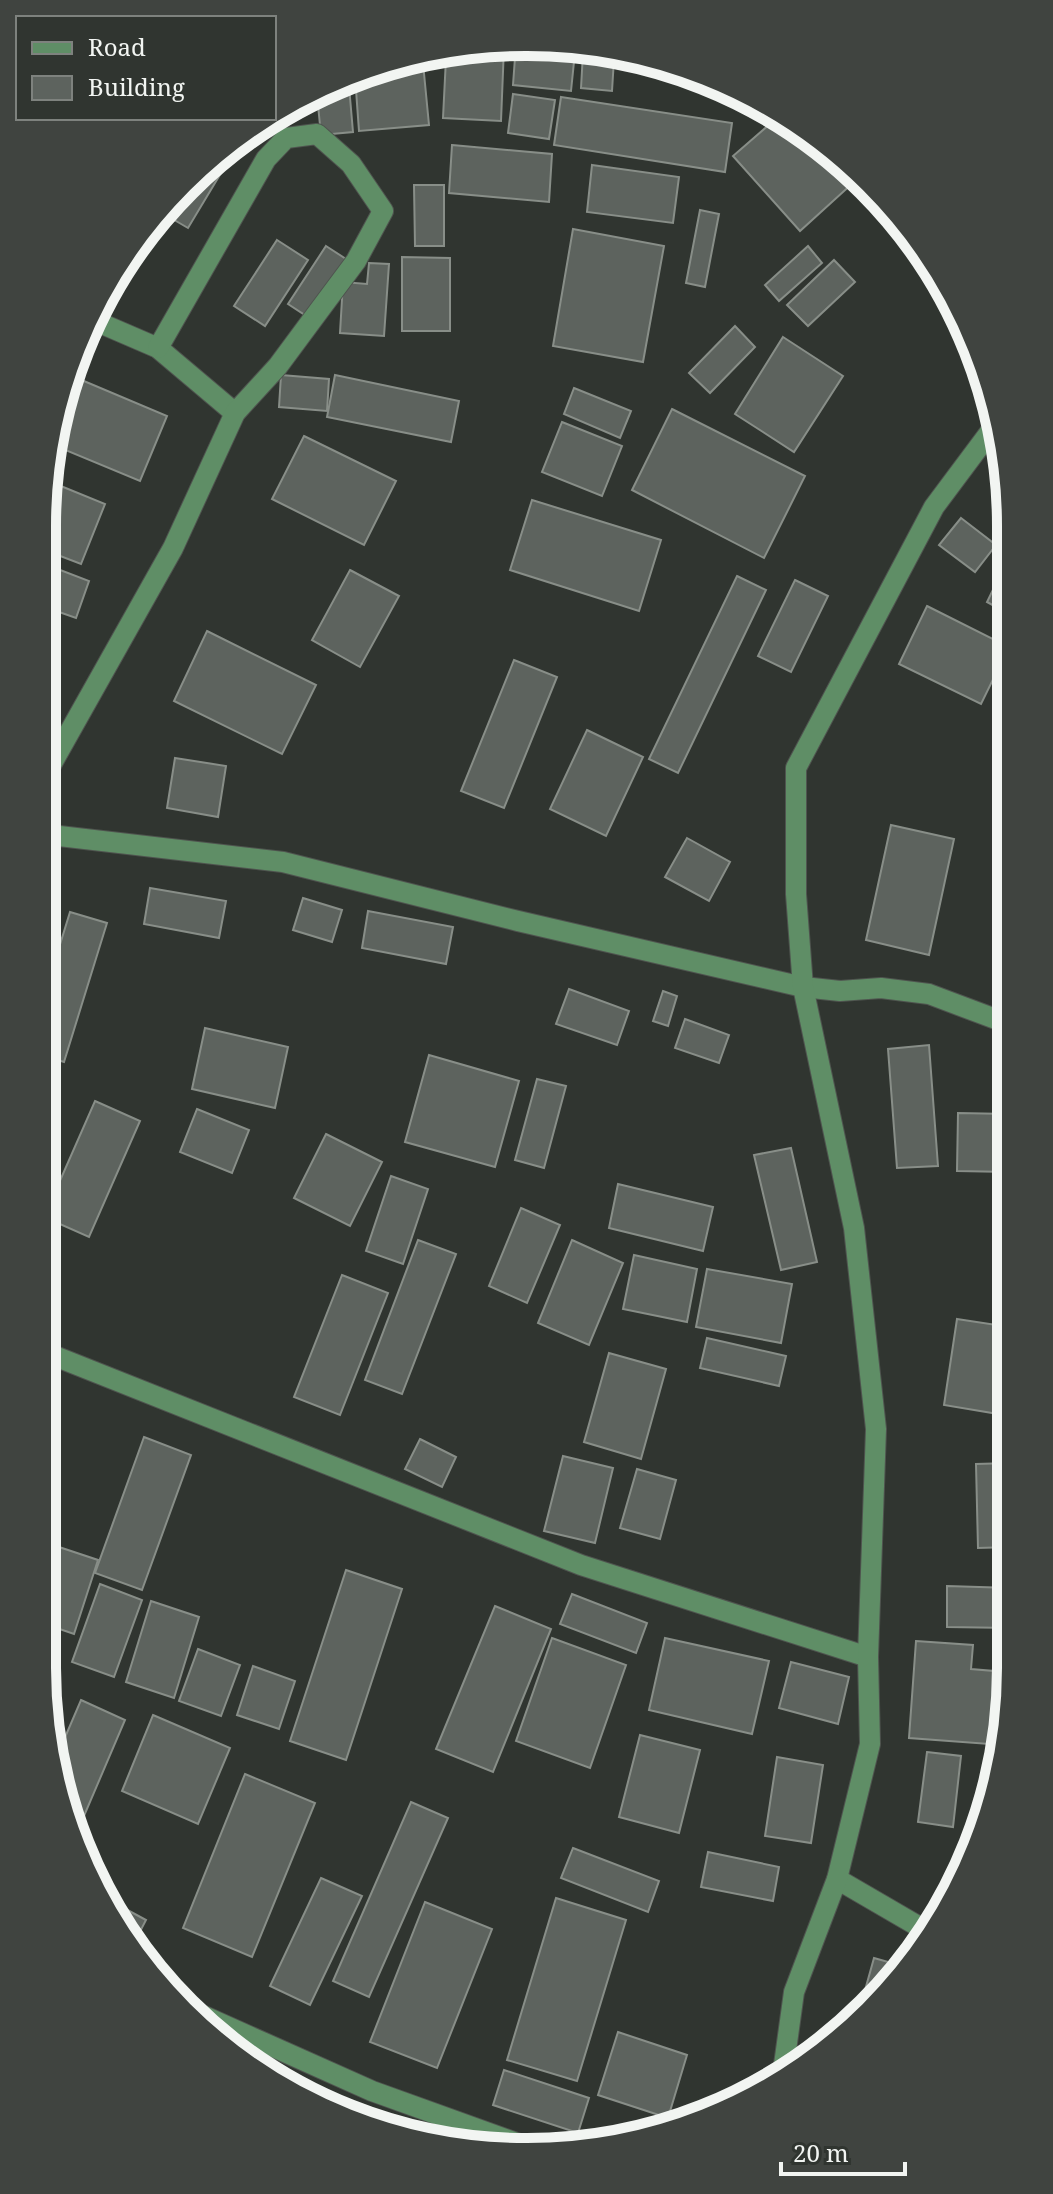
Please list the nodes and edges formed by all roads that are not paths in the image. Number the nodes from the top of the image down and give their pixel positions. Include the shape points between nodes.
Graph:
1 (102, 324) edge
2 (158, 348) junction
3 (235, 413) junction
4 (988, 435) edge
5 (56, 756) edge
6 (56, 836) edge
7 (803, 987) junction
8 (997, 1020) edge
9 (56, 1357) edge
10 (868, 1657) junction
11 (837, 1879) junction
12 (919, 1927) edge
13 (217, 2022) edge
14 (784, 2061) edge
15 (500, 2137) edge

1 - 2 street
2 - 3 street
2 - 3 street via 266,159 286,138 317,134 351,164 383,211 337,287
3 - 5 street via 173,548
4 - 7 street via 934,507 796,768 796,894
6 - 7 street via 283,862
7 - 8 street via 929,994
7 - 10 street via 854,1228 876,1429
9 - 10 street via 581,1565
10 - 11 street via 870,1744
11 - 12 street
11 - 14 street via 794,1992
13 - 15 street via 372,2091

